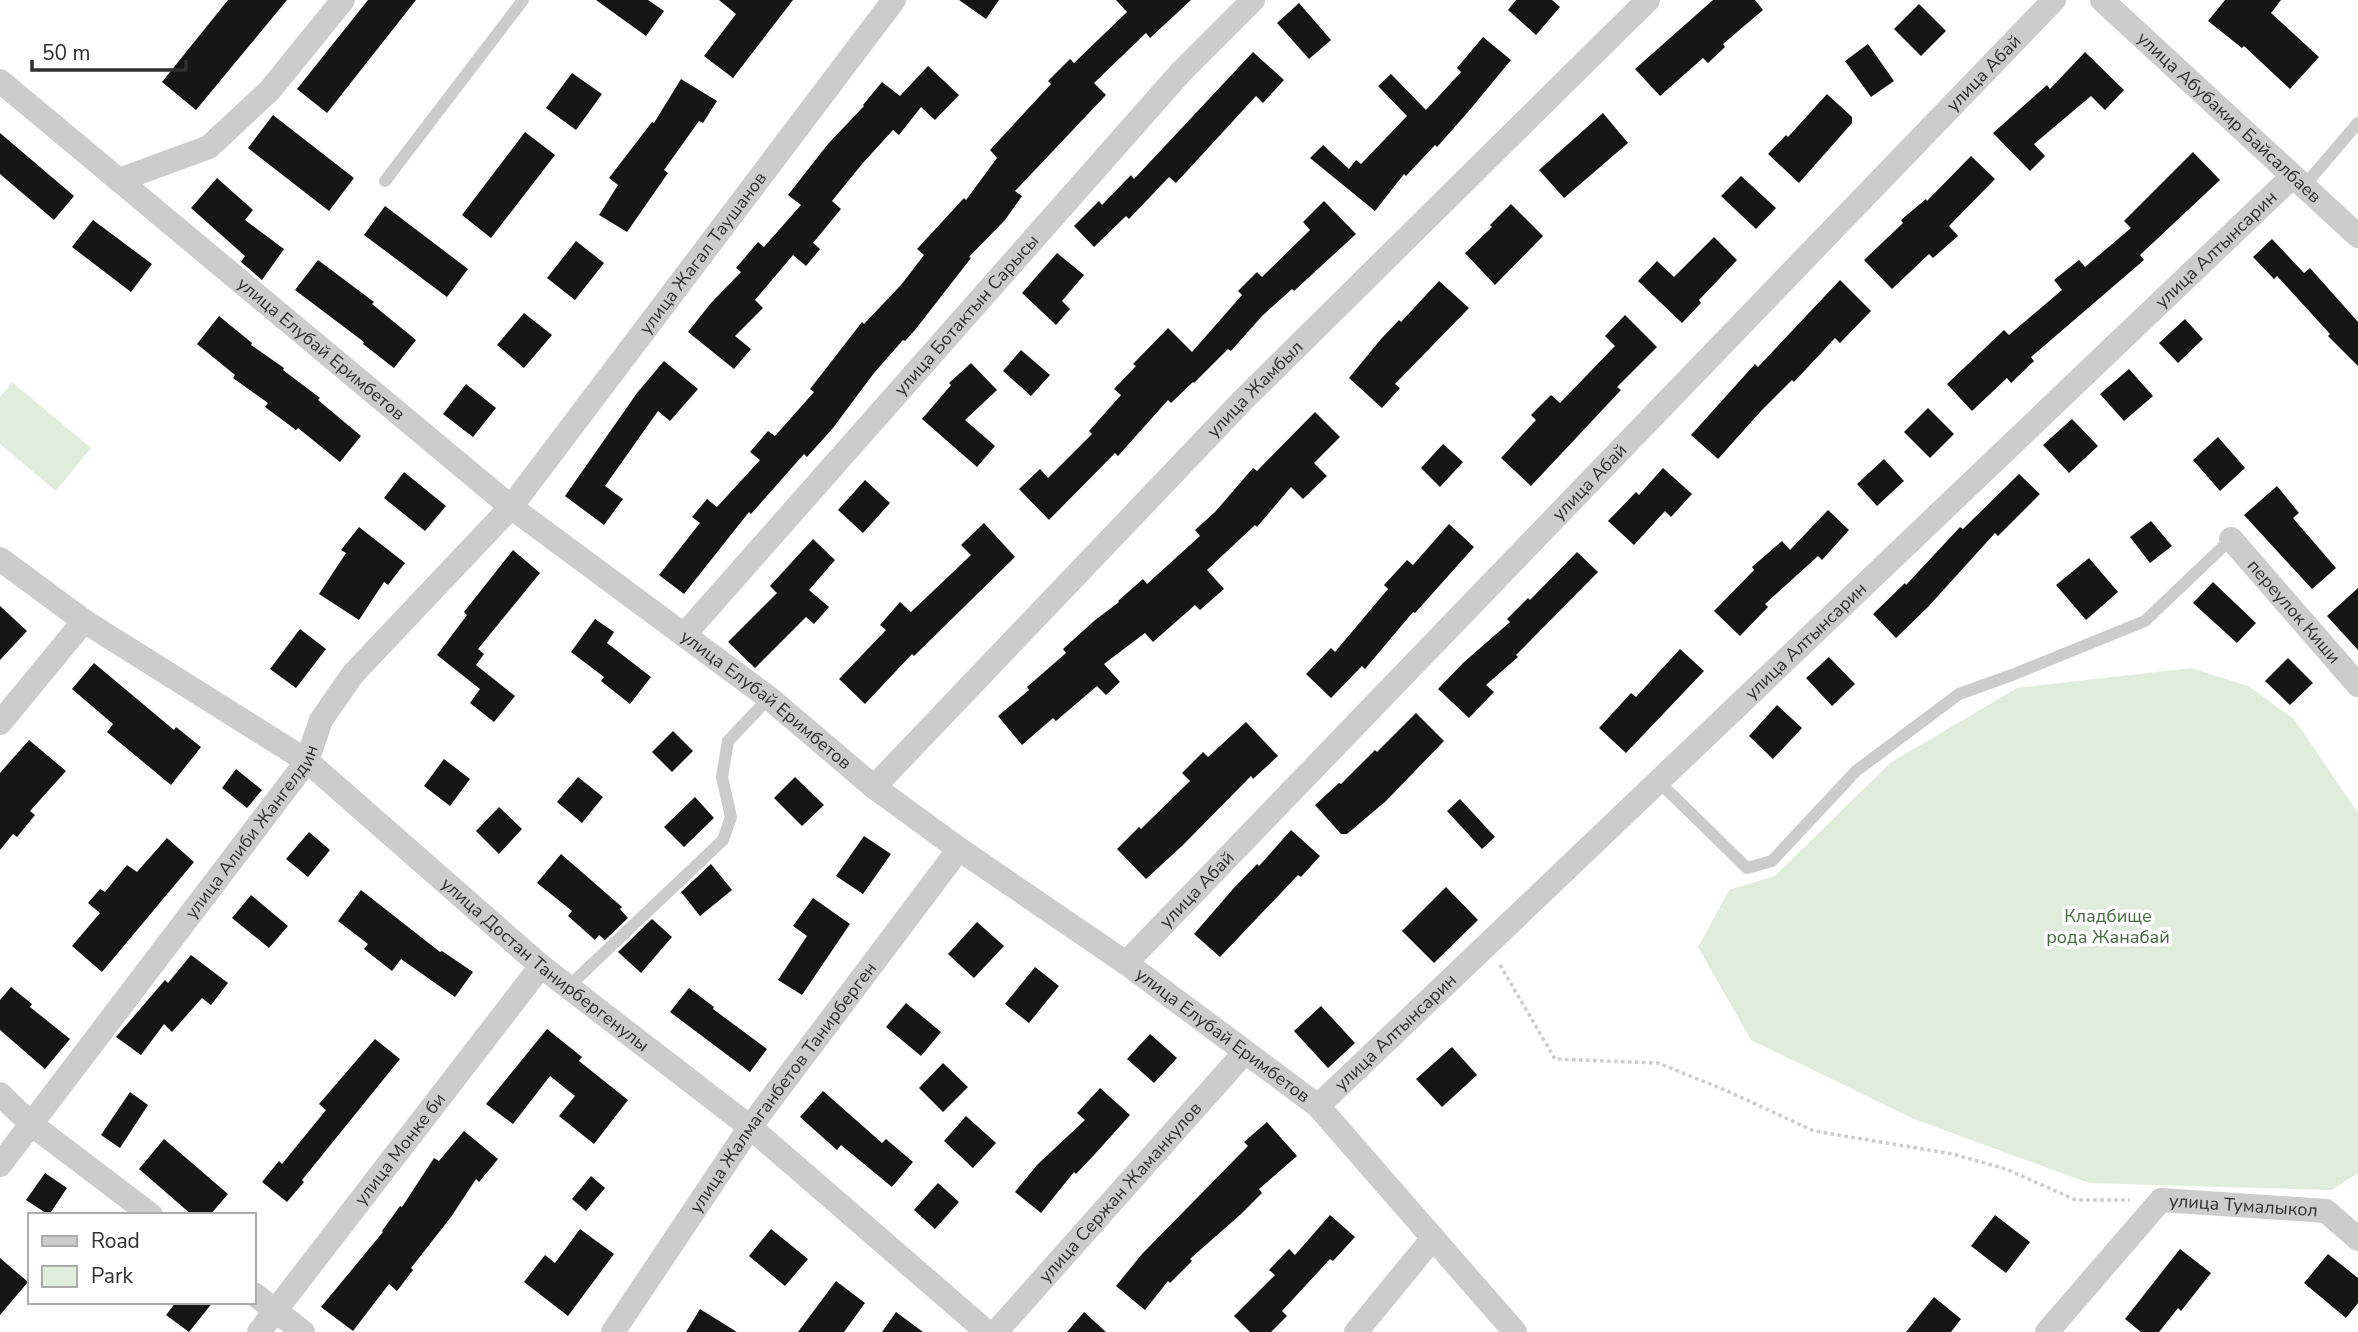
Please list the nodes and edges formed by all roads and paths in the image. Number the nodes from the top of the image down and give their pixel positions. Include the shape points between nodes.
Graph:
1 (343, 0) edge
2 (523, 0) edge
3 (894, 0) edge
4 (1253, 0) edge
5 (1648, 0) edge
6 (2054, 0) edge
7 (2102, 0) edge
8 (0, 81) edge
9 (2358, 123) edge
10 (119, 180) junction
11 (385, 181) dead end
12 (2299, 181) junction
13 (2358, 236) edge
14 (511, 507) junction
15 (2231, 539) joint
16 (0, 559) edge
17 (84, 621) junction
18 (684, 635) junction
19 (2358, 685) edge
20 (769, 698) junction
21 (0, 723) edge
22 (307, 761) junction
23 (1658, 781) junction
24 (874, 787) junction
25 (958, 849) junction
26 (1488, 944) junction
27 (1126, 963) junction
28 (541, 966) junction
29 (568, 987) junction
30 (1245, 1052) junction
31 (0, 1094) edge
32 (1318, 1106) junction
33 (31, 1124) junction
34 (750, 1127) junction
35 (0, 1165) edge
36 (2161, 1200) junction
37 (147, 1213) edge
38 (1433, 1238) junction
39 (2358, 1240) edge
40 (256, 1296) edge
41 (276, 1311) junction
42 (259, 1332) edge
43 (303, 1332) edge
44 (613, 1332) edge
45 (987, 1332) edge
46 (996, 1332) edge
47 (1356, 1332) edge
48 (1515, 1332) edge
49 (2047, 1332) edge

1 - 10 street via 270,90 209,148
2 - 11 lane
3 - 14 street, улица Жагал Таушанов
4 - 18 street, улица Ботактын Сарысы via 1181,72
5 - 24 street, улица Жамбыл via 1244,399
6 - 27 street, улица Абай
7 - 12 street, улица Абубакир Байсалбаев
8 - 10 street, улица Елубай Еримбетов
9 - 12 lane
10 - 14 street, улица Елубай Еримбетов
12 - 13 street, улица Абубакир Байсалбаев
12 - 23 street, улица Алтынсарин
14 - 18 street, улица Елубай Еримбетов
14 - 22 street, улица Алиби Жангелдин via 353,674 321,720
15 - 19 street, переулок Киши
15 - 23 lane via 2145,621 1959,694 1856,771 1772,861 1747,868
16 - 17 street, улица Достан Танирбергенулы
17 - 21 street
17 - 22 street, улица Достан Танирбергенулы
18 - 20 street, улица Елубай Еримбетов
20 - 24 street, улица Елубай Еримбетов
20 - 29 lane via 728,741 722,777 731,817 723,840
22 - 28 street, улица Достан Танирбергенулы
22 - 33 street, улица Алиби Жангелдин
23 - 26 street, улица Алтынсарин
24 - 25 street, улица Елубай Еримбетов
25 - 27 street, улица Елубай Еримбетов
25 - 34 street, улица Жалмаганбетов Танирберген
26 - 32 street, улица Алтынсарин
26 - 36 path via 1555,1059 1658,1063 1814,1132 1953,1154 2006,1169 2076,1200
27 - 30 street, улица Елубай Еримбетов
28 - 29 street, улица Достан Танирбергенулы
28 - 41 street, улица Монке би
29 - 34 street, улица Достан Танирбергенулы
30 - 32 street, улица Елубай Еримбетов
30 - 46 street, улица Сержан Жаманкулов
31 - 33 street
32 - 38 street, улица Елубай Еримбетов
33 - 35 street, улица Алиби Жангелдин
33 - 37 street
34 - 44 street, улица Жалмаганбетов Танирберген
34 - 45 street, улица Достан Танирбергенулы
36 - 39 street, улица Тумалыкол via 2326,1211
36 - 49 street
38 - 47 street
38 - 48 street, улица Елубай Еримбетов
40 - 41 street
41 - 42 street, улица Монке би
41 - 43 street

